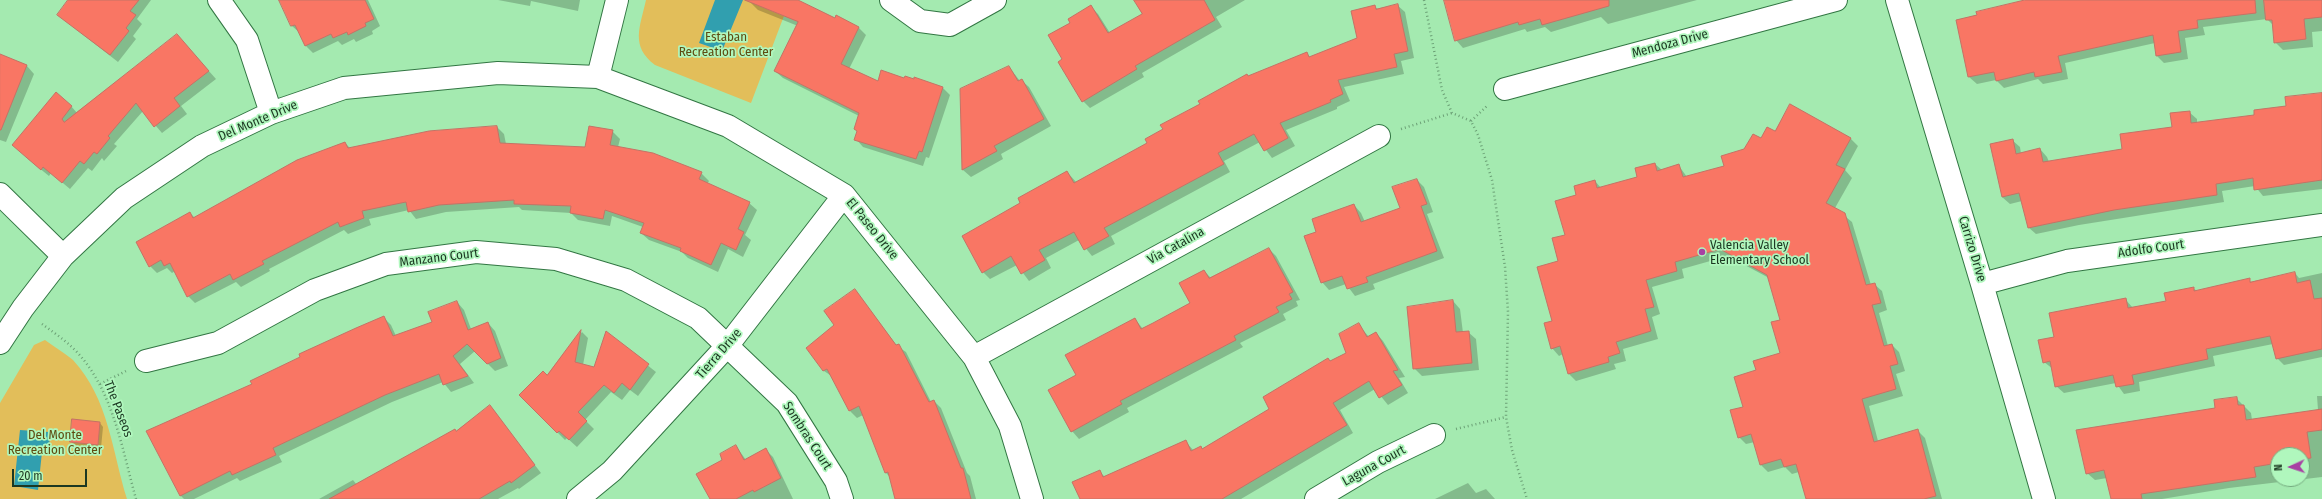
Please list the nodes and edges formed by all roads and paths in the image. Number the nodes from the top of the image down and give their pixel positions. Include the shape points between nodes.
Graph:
1 (219, 0) edge
2 (617, 0) edge
3 (891, 0) edge
4 (995, 0) edge
5 (1424, 0) edge
6 (1836, 0) edge
7 (1897, 0) edge
8 (598, 77) junction
9 (1505, 89) dead end
10 (271, 113) junction
11 (1452, 113) junction
12 (1379, 136) joint
13 (0, 194) edge
14 (844, 195) junction
15 (2322, 225) edge
16 (63, 256) junction
17 (1982, 284) junction
18 (23, 308) junction
19 (0, 343) edge
20 (728, 346) junction
21 (974, 357) junction
22 (146, 361) joint
23 (100, 384) junction
24 (1506, 417) junction
25 (1434, 435) joint
26 (136, 499) edge
27 (578, 499) edge
28 (842, 499) edge
29 (1032, 499) edge
30 (1316, 499) edge
31 (1527, 499) edge
32 (2044, 499) edge

1 - 10 street via 247,40
2 - 8 street
3 - 4 street via 920,22 950,25
5 - 11 path via 1442,90
6 - 9 street, Mendoza Drive
7 - 17 street, Carrizo Drive
8 - 10 street, Del Monte Drive via 498,73 344,88
8 - 14 street, El Paseo Drive via 728,126
10 - 16 street, Del Monte Drive via 202,146 124,198
11 - 12 path
11 - 24 path via 1471,121 1492,180 1508,312
12 - 21 street, Via Catalina
13 - 16 street
14 - 20 street, Tierra Drive
14 - 21 street, El Paseo Drive
15 - 17 street, Adolfo Court via 2068,261
16 - 18 street, Del Monte Drive
17 - 32 street, Carrizo Drive
18 - 19 street, Del Monte Drive
18 - 23 path, The Paseos via 75,350
20 - 22 street, Manzano Court via 698,318 626,280 556,259 476,252 386,264 315,290 218,343
20 - 27 street, Tierra Drive via 612,472
20 - 28 street, Sombras Court via 786,403 836,481
21 - 29 street, El Paseo Drive via 1010,426
22 - 23 path
23 - 26 path, The Paseos via 116,428
24 - 25 path
24 - 31 path via 1512,450
25 - 30 street, Laguna Court via 1378,462

